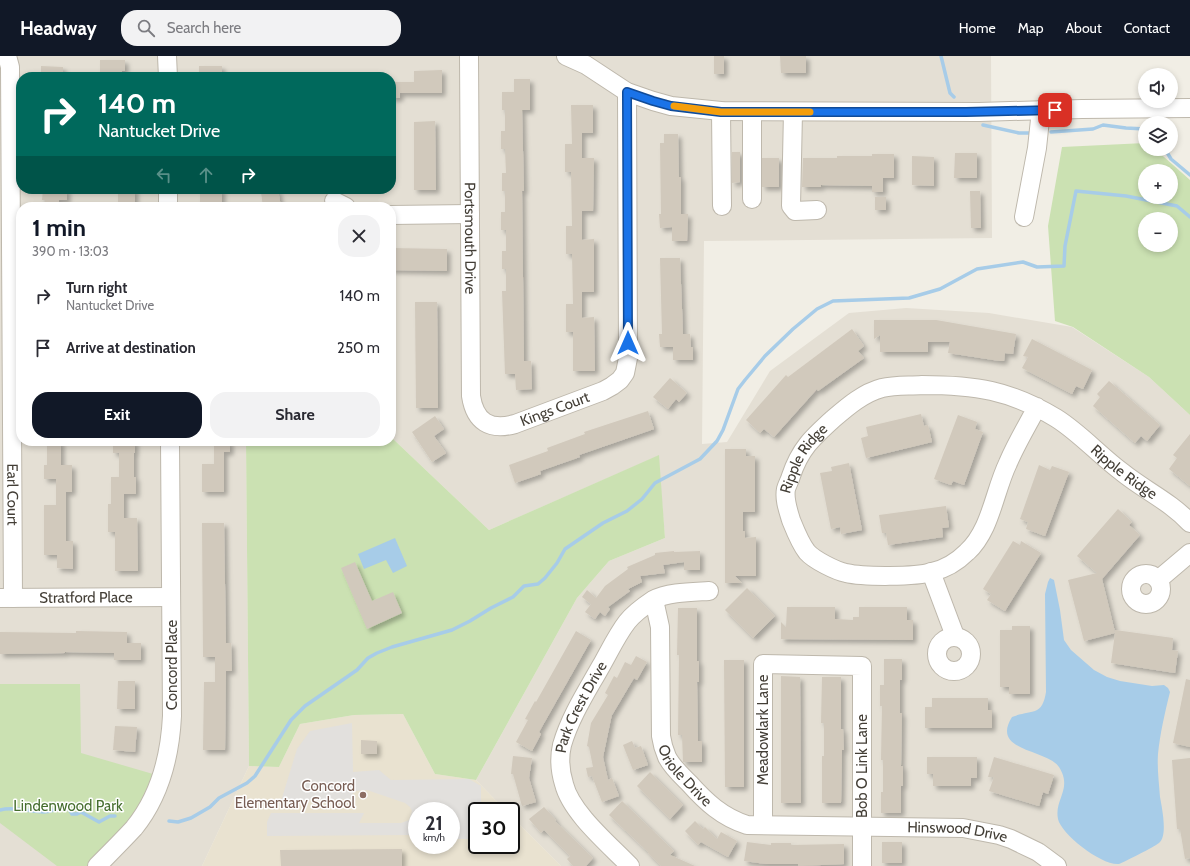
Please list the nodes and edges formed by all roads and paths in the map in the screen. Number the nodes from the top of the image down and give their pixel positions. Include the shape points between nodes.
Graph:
1 (7, 56) edge
2 (167, 56) edge
3 (469, 56) edge
4 (566, 56) edge
5 (168, 72) edge
6 (627, 92) junction
7 (1190, 108) edge
8 (1041, 110) junction
9 (721, 112) junction
10 (752, 112) junction
11 (793, 112) junction
12 (752, 199) dead end
13 (722, 206) dead end
14 (817, 210) dead end
15 (470, 214) junction
16 (396, 215) edge
17 (1024, 217) dead end
18 (1037, 407) junction
19 (480, 419) joint
20 (170, 446) edge
21 (1190, 523) edge
22 (1190, 553) edge
23 (932, 572) junction
24 (1158, 580) dead end
25 (709, 591) dead end
26 (171, 597) junction
27 (7, 598) edge
28 (654, 600) junction
29 (955, 636) dead end
30 (862, 666) joint
31 (763, 824) junction
32 (856, 826) junction
33 (97, 866) edge
34 (630, 866) edge
35 (862, 866) edge
36 (1057, 866) edge

1 - 27 street, Earl Court via 10,75
2 - 5 street
3 - 15 street, Portsmouth Drive
4 - 6 street
6 - 9 street via 671,106
6 - 19 street, Kings Court via 628,358 625,373 620,380 603,391 515,424 498,426 487,424
7 - 8 street
8 - 11 street
8 - 17 street via 1037,148
9 - 10 street
9 - 13 street
10 - 11 street
10 - 12 street
11 - 14 street via 791,206 795,211
15 - 16 street
15 - 19 street, Portsmouth Drive via 471,396 475,412
18 - 21 street, Ripple Ridge via 1062,422 1126,476 1180,512
18 - 23 street, Ripple Ridge via 1007,464 980,535 969,551 955,562
18 - 23 street, Ripple Ridge via 1006,394 977,387 948,385 881,388 868,393 838,415 810,440 799,456 786,489 786,501 796,533 808,553 832,568 849,574 916,575
20 - 26 street, Concord Place
22 - 24 street
23 - 29 street
25 - 28 street, Park Crest Drive via 685,592
26 - 27 street, Stratford Place
26 - 33 street, Concord Place via 172,716 166,761 156,790 143,815
28 - 31 street, Oriole Drive via 660,627 661,736 664,751 675,770 720,812 747,824
28 - 34 street, Park Crest Drive via 633,615 617,637 570,723 560,756 561,773 568,795 580,814
30 - 31 street, Meadowlark Lane via 763,664
30 - 32 street, Bob O Link Lane
31 - 32 street, Oriole Drive
32 - 35 street, Bob O Link Lane
32 - 36 street, Hinswood Drive via 963,828 984,832 1025,845

